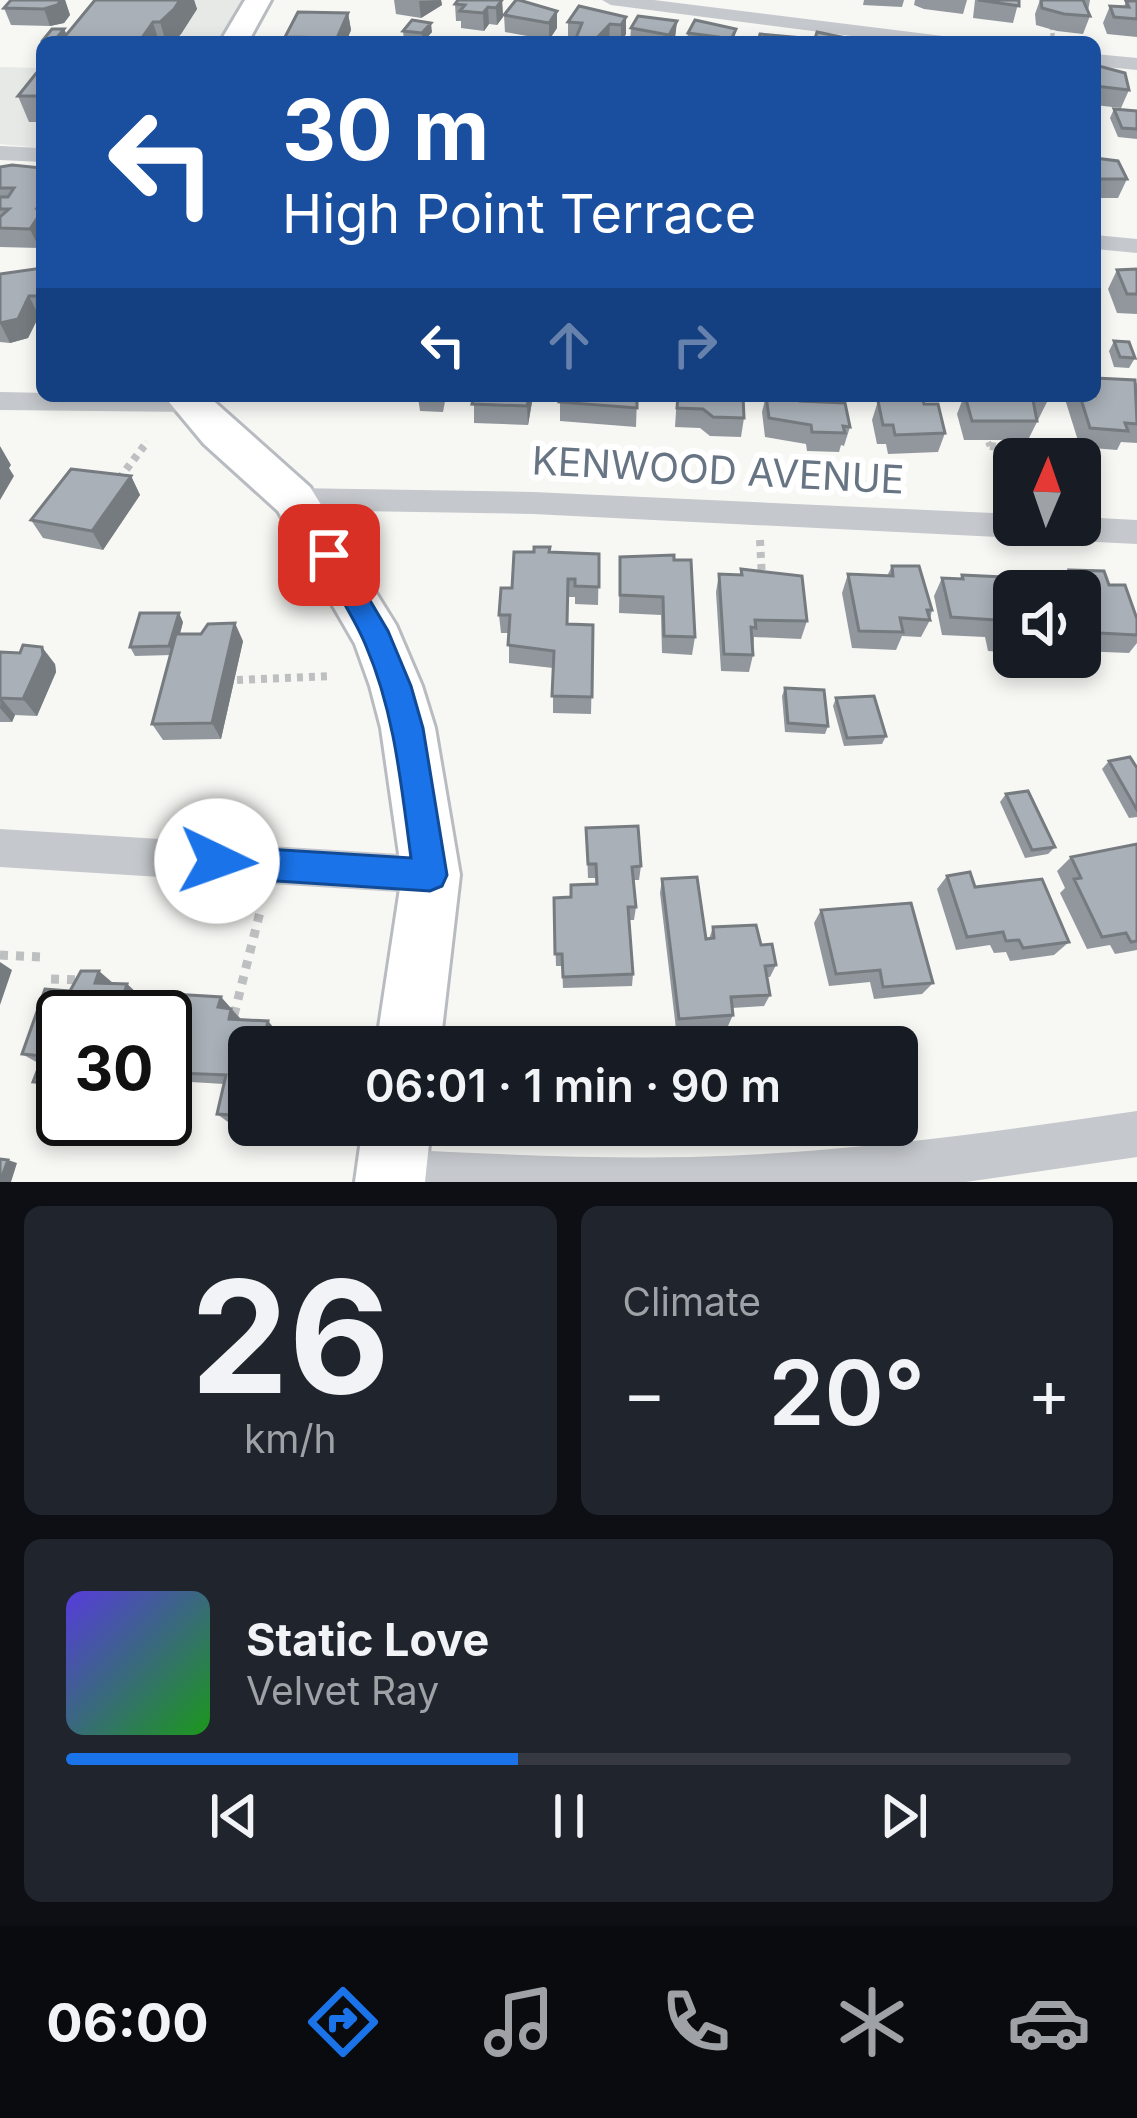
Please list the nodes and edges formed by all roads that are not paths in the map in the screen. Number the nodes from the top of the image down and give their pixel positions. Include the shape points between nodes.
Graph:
1 (258, 0) edge
2 (611, 0) edge
3 (237, 36) edge
4 (896, 36) edge
5 (1101, 61) edge
6 (1137, 64) edge
7 (0, 153) edge
8 (36, 155) edge
9 (1101, 243) edge
10 (1137, 246) edge
11 (0, 401) edge
12 (36, 401) edge
13 (189, 402) edge
14 (294, 499) junction
15 (1137, 532) edge
16 (0, 848) edge
17 (430, 875) junction
18 (411, 1026) edge
19 (1137, 1134) edge
20 (393, 1160) edge

1 - 3 street
2 - 4 street
5 - 6 street
7 - 8 street
9 - 10 street
11 - 12 street
13 - 14 street
14 - 15 street, KENWOOD AVENUE via 533,502
14 - 17 street via 396,686
16 - 17 street
17 - 18 street
19 - 20 street via 800,1175 591,1181

